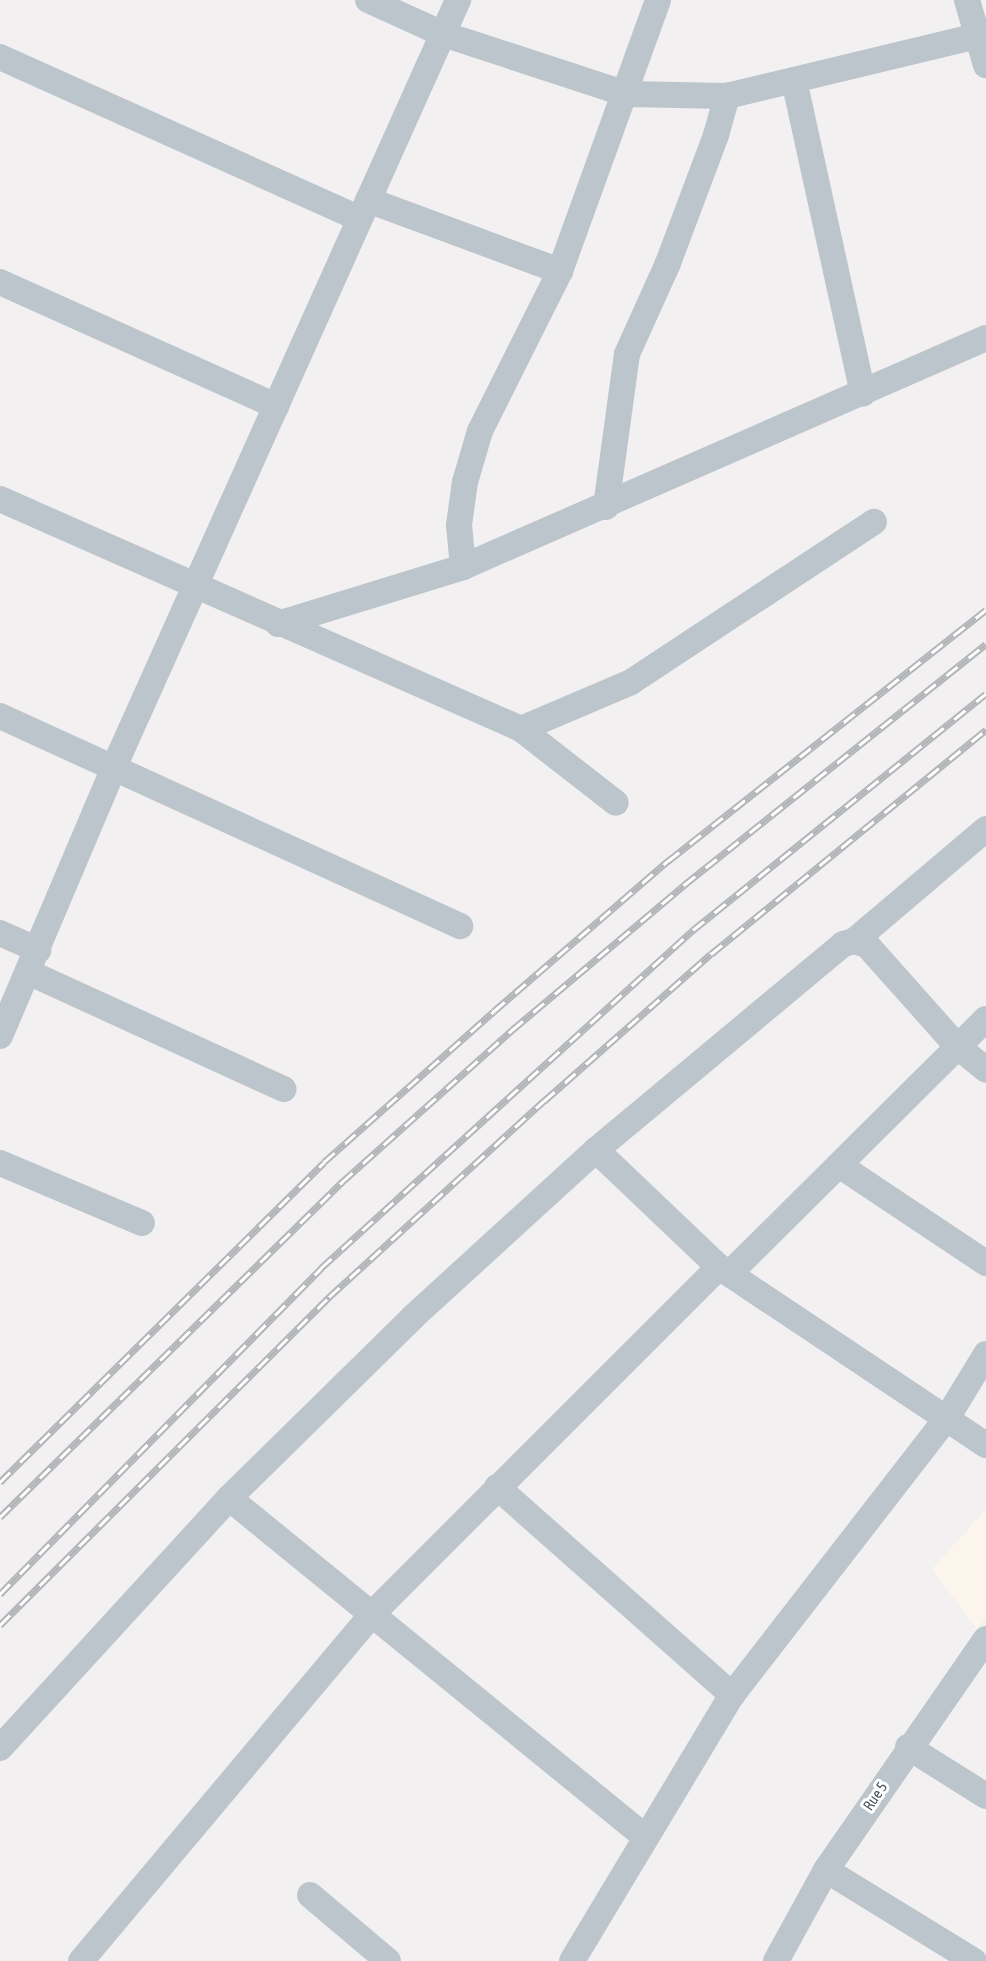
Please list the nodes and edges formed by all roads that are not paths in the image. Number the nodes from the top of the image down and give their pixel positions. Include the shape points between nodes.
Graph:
1 (368, 0) edge
2 (458, 0) edge
3 (658, 0) edge
4 (967, 0) edge
5 (443, 34) junction
6 (981, 36) edge
7 (0, 57) edge
8 (986, 65) edge
9 (794, 80) junction
10 (627, 94) junction
11 (727, 96) junction
12 (363, 209) junction
13 (560, 271) junction
14 (0, 282) edge
15 (986, 338) edge
16 (862, 393) junction
17 (276, 406) junction
18 (0, 499) edge
19 (606, 507) junction
20 (874, 522) dead end
21 (463, 567) junction
22 (196, 586) junction
23 (278, 624) junction
24 (0, 716) edge
25 (521, 729) junction
26 (114, 767) junction
27 (616, 803) dead end
28 (986, 829) edge
29 (460, 926) dead end
30 (0, 933) edge
31 (854, 941) junction
32 (33, 961) junction
33 (986, 1019) edge
34 (0, 1036) edge
35 (958, 1047) junction
36 (986, 1070) edge
37 (283, 1089) dead end
38 (596, 1150) junction
39 (0, 1163) edge
40 (839, 1165) junction
41 (142, 1224) dead end
42 (986, 1263) edge
43 (725, 1270) junction
44 (986, 1354) edge
45 (946, 1418) junction
46 (986, 1445) edge
47 (497, 1487) junction
48 (229, 1498) junction
49 (370, 1616) junction
50 (986, 1639) edge
51 (732, 1695) junction
52 (908, 1747) junction
53 (0, 1748) edge
54 (986, 1796) edge
55 (644, 1836) junction
56 (826, 1870) junction
57 (310, 1895) dead end
58 (93, 1956) edge
59 (388, 1961) edge
60 (572, 1961) edge
61 (776, 1961) edge
62 (974, 1961) edge

1 - 5 street
2 - 5 street
3 - 10 street
4 - 6 street
5 - 10 street
5 - 12 street
6 - 8 street
6 - 9 street
7 - 12 street
9 - 11 street
9 - 16 street
10 - 11 street
10 - 13 street
11 - 19 street via 668,263 627,354
12 - 13 street
12 - 17 street
13 - 21 street via 480,431 465,482 459,525
14 - 17 street
15 - 16 street
16 - 19 street
17 - 22 street
18 - 22 street
19 - 21 street
20 - 25 street via 631,682
21 - 23 street
22 - 23 street
22 - 26 street
23 - 25 street
24 - 26 street
25 - 27 street
26 - 29 street
26 - 32 street
28 - 31 street
30 - 32 street
31 - 35 street via 867,945
31 - 38 street via 843,944
32 - 34 street
32 - 37 street
33 - 35 street
35 - 36 street
35 - 40 street
38 - 43 street
38 - 48 street via 413,1317
39 - 41 street
40 - 42 street
40 - 43 street
43 - 45 street
43 - 47 street
44 - 45 street
45 - 46 street
45 - 51 street
47 - 49 street
47 - 51 street
48 - 49 street
48 - 53 street
49 - 55 street
49 - 58 street
50 - 52 street, Rue 5
51 - 55 street
52 - 54 street
52 - 56 street, Rue 5
55 - 60 street
56 - 61 street, Rue 5
56 - 62 street
57 - 59 street

